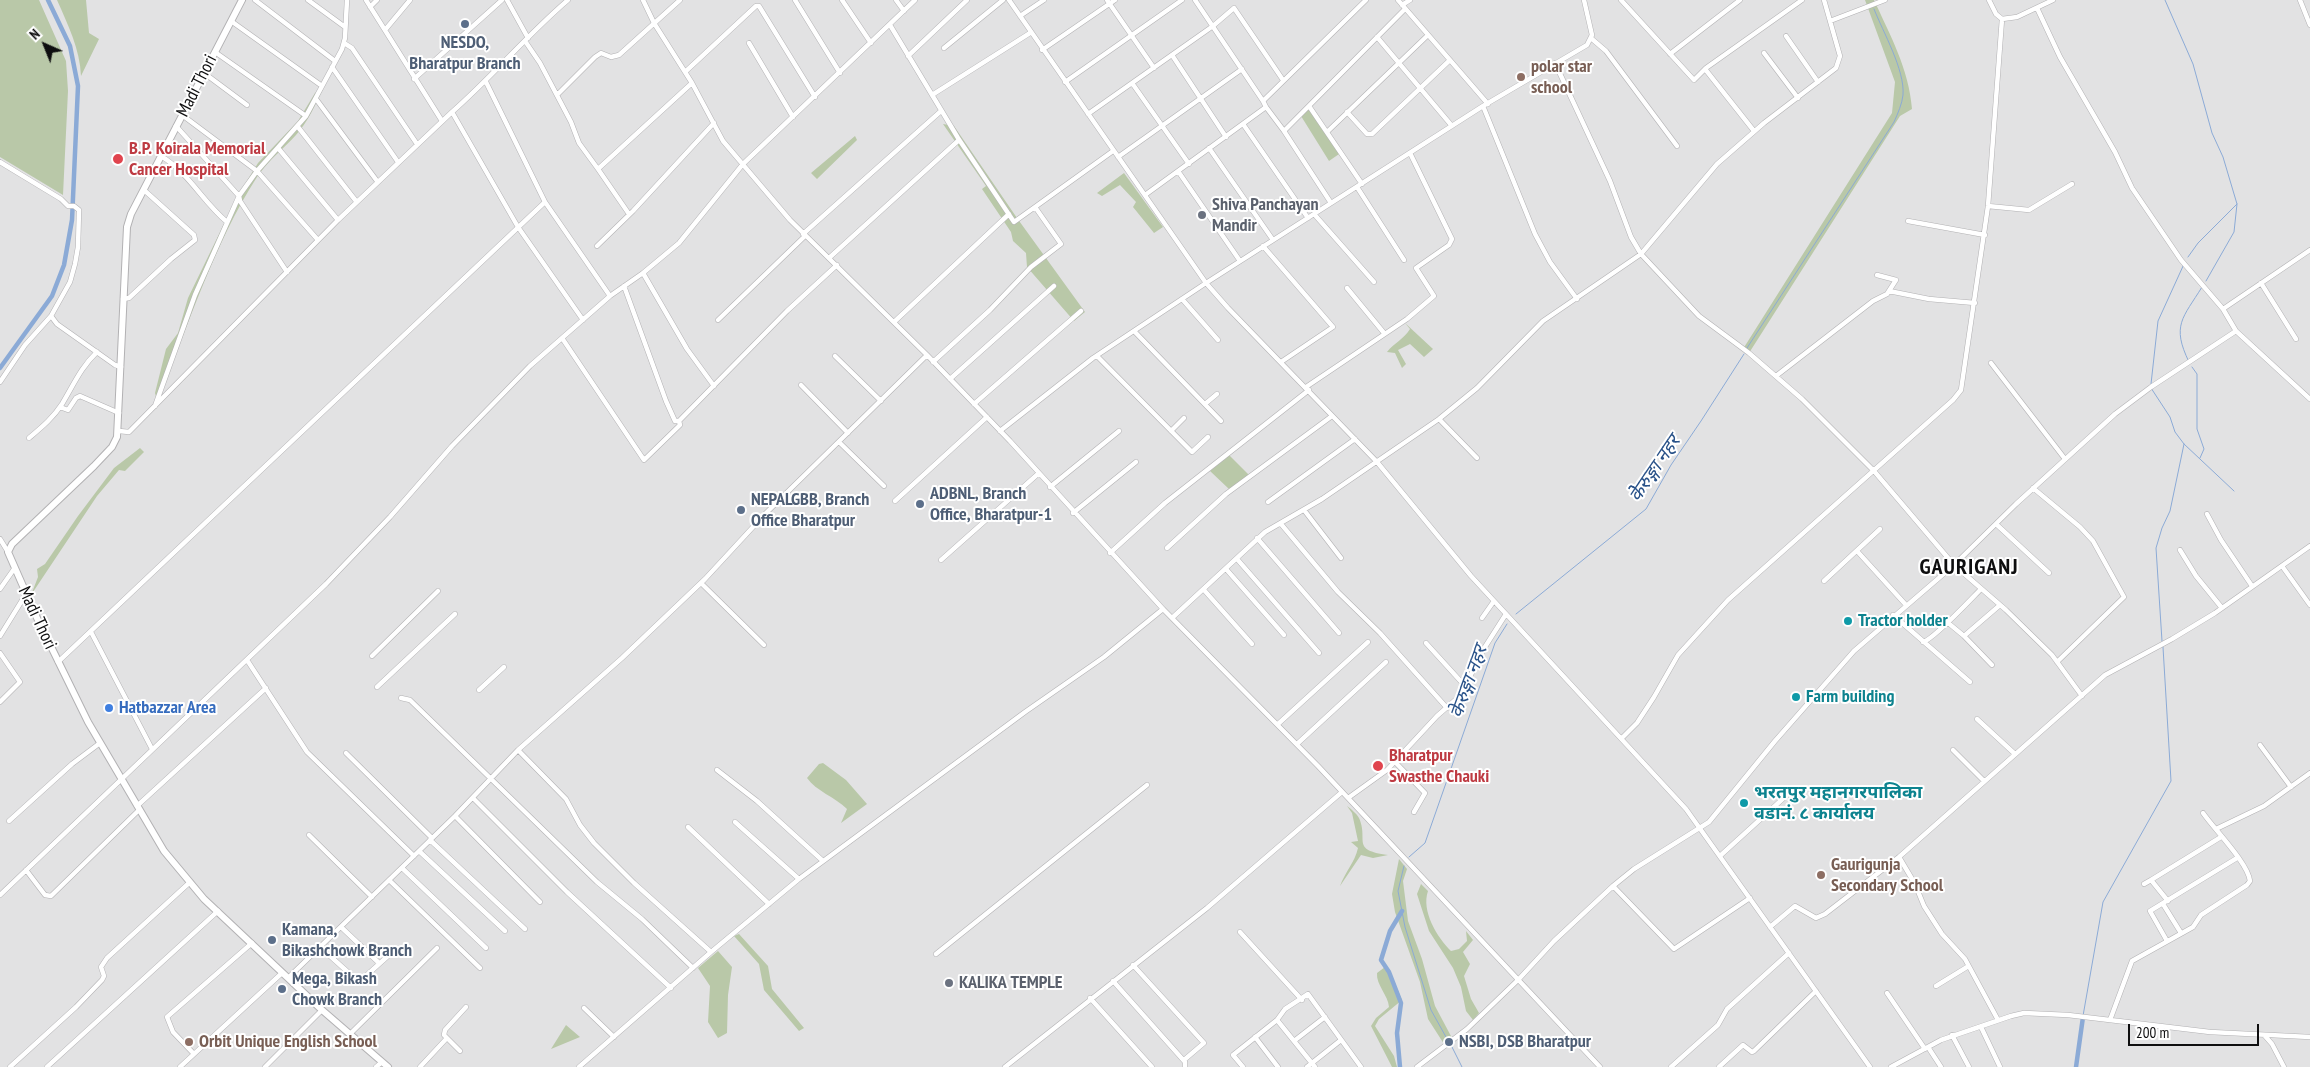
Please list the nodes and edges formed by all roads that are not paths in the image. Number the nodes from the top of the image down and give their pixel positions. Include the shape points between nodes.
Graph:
1 (242, 0) edge
2 (255, 0) edge
3 (308, 0) edge
4 (346, 0) edge
5 (366, 0) edge
6 (377, 0) edge
7 (410, 0) edge
8 (502, 0) edge
9 (507, 0) edge
10 (568, 0) edge
11 (644, 0) edge
12 (680, 0) edge
13 (795, 0) edge
14 (842, 0) edge
15 (896, 0) edge
16 (915, 0) edge
17 (967, 0) edge
18 (1003, 0) edge
19 (1008, 0) edge
20 (1044, 0) edge
21 (1114, 0) edge
22 (1182, 0) edge
23 (1195, 0) edge
24 (1366, 0) edge
25 (1398, 0) edge
26 (1410, 0) edge
27 (1584, 0) edge
28 (1621, 0) edge
29 (1740, 0) edge
30 (1802, 0) edge
31 (1824, 0) edge
32 (1886, 0) edge
33 (1989, 0) edge
34 (2052, 0) edge
35 (2300, 0) edge
36 (1108, 2) edge
37 (370, 7) junction
38 (1404, 7) junction
39 (2037, 8) junction
40 (904, 11) junction
41 (1020, 16) junction
42 (2002, 19) junction
43 (232, 21) junction
44 (1830, 21) junction
45 (654, 23) junction
46 (2310, 24) edge
47 (890, 25) junction
48 (1213, 26) junction
49 (345, 27) junction
50 (385, 30) junction
51 (1030, 33) junction
52 (1428, 35) junction
53 (1132, 36) junction
54 (1786, 36) dead end
55 (1377, 38) junction
56 (526, 39) junction
57 (1592, 39) junction
58 (344, 43) junction
59 (749, 43) dead end
60 (872, 44) junction
61 (944, 48) dead end
62 (1042, 50) junction
63 (215, 52) junction
64 (1764, 53) dead end
65 (1670, 54) junction
66 (1172, 55) junction
67 (908, 56) junction
68 (1450, 60) junction
69 (336, 61) junction
70 (1398, 62) junction
71 (1555, 63) junction
72 (332, 67) junction
73 (1154, 68) junction
74 (1242, 69) junction
75 (1705, 69) junction
76 (684, 72) junction
77 (204, 73) junction
78 (840, 73) junction
79 (414, 79) junction
80 (1284, 80) junction
81 (486, 82) junction
82 (1065, 82) junction
83 (1818, 82) junction
84 (692, 83) junction
85 (1132, 83) junction
86 (322, 86) junction
87 (1420, 89) junction
88 (557, 95) junction
89 (932, 95) junction
90 (815, 96) junction
91 (1200, 98) junction
92 (1798, 98) junction
93 (316, 99) junction
94 (1263, 101) junction
95 (246, 105) dead end
96 (1486, 105) junction
97 (1309, 106) junction
98 (1266, 107) junction
99 (941, 111) junction
100 (452, 112) junction
101 (1347, 112) junction
102 (1088, 114) junction
103 (182, 115) junction
104 (306, 116) junction
105 (793, 117) junction
106 (442, 121) junction
107 (714, 123) junction
108 (1244, 124) junction
109 (176, 126) junction
110 (1161, 126) junction
111 (1452, 126) junction
112 (298, 127) junction
113 (1284, 131) junction
114 (1754, 131) junction
115 (1327, 132) junction
116 (1226, 137) junction
117 (959, 140) junction
118 (417, 144) junction
119 (1677, 146) dead end
120 (278, 148) junction
121 (1210, 148) junction
122 (1113, 151) junction
123 (1410, 153) junction
124 (161, 156) junction
125 (1118, 157) junction
126 (0, 162) edge
127 (398, 162) junction
128 (743, 164) junction
129 (1188, 164) junction
130 (598, 169) junction
131 (257, 171) junction
132 (1178, 171) junction
133 (377, 181) junction
134 (2072, 184) dead end
135 (1359, 185) junction
136 (144, 190) junction
137 (1144, 195) junction
138 (239, 196) junction
139 (356, 202) junction
140 (545, 202) junction
141 (1331, 203) junction
142 (1988, 206) junction
143 (1035, 207) junction
144 (629, 214) junction
145 (1008, 214) junction
146 (1314, 214) junction
147 (1308, 218) junction
148 (338, 220) junction
149 (227, 222) junction
150 (1908, 222) dead end
151 (518, 227) junction
152 (804, 235) junction
153 (1985, 235) junction
154 (318, 240) junction
155 (1273, 240) junction
156 (597, 246) dead end
157 (1263, 246) junction
158 (2310, 250) edge
159 (1641, 254) junction
160 (829, 258) junction
161 (1404, 260) dead end
162 (1240, 261) junction
163 (837, 265) junction
164 (287, 272) junction
165 (643, 273) junction
166 (1877, 275) dead end
167 (1206, 282) junction
168 (1374, 282) dead end
169 (2261, 283) junction
170 (624, 286) junction
171 (1054, 286) dead end
172 (1347, 288) dead end
173 (1889, 291) junction
174 (610, 296) junction
175 (123, 299) junction
176 (1182, 299) junction
177 (1576, 299) junction
178 (1975, 303) junction
179 (2223, 309) junction
180 (1081, 311) dead end
181 (51, 316) junction
182 (583, 320) junction
183 (718, 320) dead end
184 (894, 322) junction
185 (1134, 331) junction
186 (2236, 331) junction
187 (1384, 333) junction
188 (562, 338) junction
189 (2296, 339) dead end
190 (1218, 340) dead end
191 (97, 352) junction
192 (927, 355) junction
193 (835, 356) dead end
194 (1097, 356) junction
195 (934, 362) junction
196 (1281, 362) junction
197 (1991, 363) dead end
198 (121, 367) junction
199 (1776, 376) junction
200 (950, 379) junction
201 (0, 382) edge
202 (801, 385) dead end
203 (714, 386) junction
204 (1307, 389) junction
205 (1217, 394) dead end
206 (2310, 399) edge
207 (881, 401) junction
208 (974, 404) junction
209 (1205, 404) junction
210 (154, 407) junction
211 (60, 408) junction
212 (119, 413) junction
213 (1332, 416) junction
214 (987, 417) junction
215 (1184, 418) dead end
216 (1439, 419) junction
217 (679, 420) junction
218 (1221, 421) dead end
219 (119, 431) junction
220 (1000, 431) junction
221 (1119, 431) dead end
222 (1172, 432) junction
223 (848, 434) junction
224 (1208, 437) dead end
225 (29, 438) dead end
226 (1355, 439) junction
227 (839, 442) junction
228 (1477, 458) dead end
229 (2066, 459) junction
230 (1136, 462) dead end
231 (1378, 462) junction
232 (1874, 471) junction
233 (1039, 473) junction
234 (884, 486) dead end
235 (1050, 487) junction
236 (2033, 488) junction
237 (895, 501) dead end
238 (1268, 502) dead end
239 (1304, 510) junction
240 (1073, 513) junction
241 (2207, 514) dead end
242 (1281, 524) junction
243 (1996, 524) junction
244 (1880, 529) dead end
245 (1257, 538) junction
246 (0, 539) edge
247 (2310, 546) edge
248 (1167, 548) dead end
249 (2180, 550) dead end
250 (1857, 551) junction
251 (0, 552) edge
252 (8, 552) junction
253 (1110, 553) junction
254 (1341, 558) dead end
255 (1237, 559) junction
256 (941, 560) dead end
257 (1954, 565) junction
258 (2282, 566) junction
259 (14, 569) junction
260 (1226, 569) junction
261 (2049, 573) dead end
262 (1824, 581) dead end
263 (701, 582) junction
264 (2252, 586) junction
265 (0, 589) edge
266 (1981, 589) junction
267 (1204, 590) junction
268 (438, 591) dead end
269 (26, 594) junction
270 (1494, 601) junction
271 (1906, 605) junction
272 (2000, 605) junction
273 (2310, 605) edge
274 (2222, 608) junction
275 (1163, 609) junction
276 (455, 614) dead end
277 (1506, 614) junction
278 (1893, 616) junction
279 (1172, 618) junction
280 (1482, 618) dead end
281 (1947, 622) junction
282 (91, 632) junction
283 (1339, 633) dead end
284 (1284, 635) dead end
285 (0, 636) edge
286 (1964, 636) junction
287 (1368, 642) dead end
288 (1923, 642) junction
289 (1426, 643) dead end
290 (1252, 644) dead end
291 (764, 645) dead end
292 (0, 653) edge
293 (1319, 653) dead end
294 (372, 656) dead end
295 (247, 660) junction
296 (58, 662) junction
297 (1386, 662) dead end
298 (2057, 662) junction
299 (1992, 664) dead end
300 (504, 667) dead end
301 (1970, 682) dead end
302 (1466, 686) junction
303 (377, 687) dead end
304 (266, 688) junction
305 (479, 690) dead end
306 (2082, 696) junction
307 (402, 698) dead end
308 (0, 702) edge
309 (1447, 708) junction
310 (1977, 718) dead end
311 (1278, 724) junction
312 (1622, 738) junction
313 (100, 743) junction
314 (1297, 744) junction
315 (2260, 745) dead end
316 (152, 749) junction
317 (518, 750) junction
318 (1953, 750) dead end
319 (346, 753) dead end
320 (2015, 754) junction
321 (1394, 762) junction
322 (718, 770) dead end
323 (2310, 773) edge
324 (492, 778) junction
325 (120, 779) junction
326 (1984, 781) junction
327 (1147, 785) dead end
328 (2290, 787) junction
329 (1342, 792) junction
330 (1787, 794) dead end
331 (473, 798) junction
332 (1348, 798) junction
333 (138, 808) junction
334 (1414, 812) dead end
335 (2203, 813) dead end
336 (455, 816) junction
337 (9, 821) dead end
338 (736, 822) dead end
339 (688, 827) dead end
340 (1702, 828) junction
341 (2216, 829) junction
342 (309, 835) dead end
343 (2222, 837) junction
344 (431, 839) junction
345 (419, 851) junction
346 (1721, 855) junction
347 (414, 856) junction
348 (1899, 857) junction
349 (2237, 858) junction
350 (823, 861) junction
351 (402, 868) junction
352 (26, 870) junction
353 (799, 879) junction
354 (389, 880) junction
355 (2151, 880) junction
356 (189, 883) junction
357 (2144, 884) dead end
358 (1613, 886) junction
359 (0, 895) edge
360 (372, 897) junction
361 (1750, 898) junction
362 (2168, 900) junction
363 (540, 902) dead end
364 (769, 904) junction
365 (2163, 904) junction
366 (218, 911) junction
367 (341, 927) junction
368 (1770, 927) junction
369 (525, 929) dead end
370 (505, 932) dead end
371 (1240, 932) dead end
372 (2182, 933) junction
373 (2167, 941) junction
374 (252, 943) junction
375 (320, 947) junction
376 (437, 948) dead end
377 (486, 948) dead end
378 (711, 952) junction
379 (1788, 953) junction
380 (936, 954) dead end
381 (388, 956) dead end
382 (379, 963) junction
383 (1133, 965) junction
384 (1967, 967) junction
385 (480, 968) dead end
386 (693, 968) junction
387 (282, 973) junction
388 (288, 978) junction
389 (1519, 979) junction
390 (1112, 981) junction
391 (1936, 986) dead end
392 (671, 988) junction
393 (1816, 991) junction
394 (1887, 993) dead end
395 (1090, 998) junction
396 (1302, 1000) junction
397 (466, 1007) dead end
398 (584, 1008) dead end
399 (322, 1010) junction
400 (1325, 1017) junction
401 (1277, 1020) junction
402 (1998, 1020) junction
403 (2110, 1020) junction
404 (1981, 1027) junction
405 (350, 1034) junction
406 (1952, 1036) junction
407 (2265, 1036) junction
408 (614, 1037) junction
409 (1255, 1037) junction
410 (447, 1038) junction
411 (2310, 1038) edge
412 (1341, 1040) junction
413 (1294, 1041) junction
414 (1927, 1048) junction
415 (460, 1051) dead end
416 (194, 1054) junction
417 (1184, 1060) junction
418 (382, 1062) junction
419 (1313, 1065) edge
420 (10, 1067) edge
421 (47, 1067) edge
422 (180, 1067) edge
423 (266, 1067) edge
424 (376, 1067) edge
425 (388, 1067) edge
426 (420, 1067) edge
427 (579, 1067) edge
428 (1005, 1067) edge
429 (1152, 1067) edge
430 (1185, 1067) edge
431 (1242, 1067) edge
432 (1278, 1067) edge
433 (1306, 1067) edge
434 (1361, 1067) edge
435 (1418, 1067) edge
436 (1600, 1067) edge
437 (1671, 1067) edge
438 (1719, 1067) edge
439 (1870, 1067) edge
440 (1891, 1067) edge
441 (1940, 1067) edge
442 (1969, 1067) edge
443 (2000, 1067) edge
444 (2284, 1067) edge

1 - 43 main road, Madi Thori
2 - 69 street
3 - 49 street
4 - 49 street
5 - 37 street
6 - 37 street
7 - 50 street
8 - 79 street
9 - 56 street
10 - 56 street
11 - 45 street
12 - 45 street
13 - 78 street
14 - 60 street
15 - 40 street
16 - 40 street
17 - 67 street
18 - 61 street
19 - 41 street
20 - 41 street
21 - 36 street
22 - 53 street
23 - 48 street
24 - 80 street
25 - 38 street
26 - 38 street
27 - 57 street
28 - 65 street
29 - 65 street
30 - 75 street
31 - 44 street
32 - 44 street
33 - 42 street
34 - 39 street
35 - 46 street
36 - 53 street
36 - 62 street
37 - 50 street
38 - 52 street
38 - 55 street
39 - 42 street via 2017,17
39 - 179 street via 2060,57 2132,188 2181,260
40 - 47 street
41 - 51 street
42 - 142 street
43 - 63 main road, Madi Thori
43 - 86 street
44 - 83 street via 1840,60 1833,71
45 - 76 street
45 - 88 street via 616,57 601,53
47 - 60 street
47 - 67 street
48 - 66 street
48 - 74 street
48 - 80 street via 1234,8
49 - 58 street
50 - 79 street
51 - 62 street
51 - 89 street
52 - 68 street
52 - 70 street
53 - 73 street
53 - 82 street
54 - 83 street
55 - 70 street
55 - 97 street
56 - 81 street
56 - 88 street
57 - 71 street via 1587,46
57 - 119 street via 1606,51
58 - 69 street
58 - 118 street via 352,48
59 - 105 street
60 - 78 street
62 - 82 street
63 - 77 main road, Madi Thori
63 - 104 street
64 - 92 street
65 - 75 street via 1694,80
66 - 73 street
66 - 91 street
67 - 89 street
68 - 87 street
68 - 96 street
69 - 72 street
70 - 87 street
70 - 101 street
71 - 96 street
71 - 159 street
72 - 86 street
72 - 127 street
73 - 85 street
74 - 91 street
74 - 94 street
75 - 114 street
76 - 84 street
76 - 90 street via 759,6
77 - 95 street
77 - 103 main road, Madi Thori
78 - 90 street
79 - 106 street
80 - 94 street
81 - 100 street
81 - 140 street
82 - 102 street
83 - 92 street
84 - 107 street
84 - 130 street
85 - 102 street
85 - 110 street
86 - 93 street
87 - 101 street via 1372,134 1367,134
87 - 111 street
88 - 130 street via 579,143
89 - 99 street
90 - 105 street
91 - 110 street
91 - 116 street
92 - 114 street
93 - 104 street
93 - 133 street
94 - 98 street
96 - 111 street
96 - 177 street via 1535,234
97 - 113 street
97 - 115 street
98 - 108 street
98 - 113 street
99 - 117 street
99 - 152 street
100 - 106 street
100 - 151 street
101 - 115 street
102 - 122 street
103 - 109 main road, Madi Thori
103 - 131 street
104 - 112 street
105 - 128 street
106 - 118 street
107 - 128 street
107 - 144 street
108 - 116 street
108 - 147 street
109 - 124 main road, Madi Thori
109 - 138 street
110 - 125 street
110 - 129 street
111 - 123 street
112 - 120 street
112 - 139 street
113 - 141 street
114 - 159 street via 1717,164
115 - 135 street
116 - 121 street
117 - 145 street
117 - 160 street
118 - 127 street
120 - 131 street
120 - 148 street
121 - 129 street
121 - 155 street
122 - 125 street
122 - 143 street
123 - 135 street
123 - 187 street via 1452,239 1449,245 1416,268 1433,293 1432,299
124 - 136 main road, Madi Thori
124 - 149 street via 185,173 209,206
125 - 137 street
126 - 181 street via 68,206 80,210 75,264 70,282
127 - 133 street
128 - 152 street
128 - 165 street via 679,243
129 - 132 street
130 - 144 street
131 - 138 street
131 - 154 street
132 - 137 street
132 - 162 street
133 - 139 street
134 - 142 street via 2029,210
135 - 141 street
135 - 161 street
136 - 175 main road, Madi Thori via 125,233
136 - 175 street via 194,235 195,240 130,298
137 - 167 street
138 - 149 street
138 - 164 street
139 - 148 street
140 - 151 street
140 - 174 street
141 - 146 street
142 - 153 street
143 - 145 street via 1014,222
143 - 195 street via 1061,244 1031,267
144 - 156 street
145 - 184 street
146 - 147 street
146 - 168 street
147 - 155 street
148 - 154 street
149 - 210 street via 195,295
150 - 153 street
151 - 182 street
151 - 282 street
152 - 160 street
152 - 183 street
153 - 178 street
154 - 164 street
155 - 157 street
157 - 162 street
157 - 196 street via 1333,327
158 - 169 street
159 - 177 street
159 - 199 street via 1699,316
160 - 163 street
162 - 167 street
163 - 184 street
163 - 203 street
164 - 210 street
165 - 170 street
165 - 203 street
166 - 173 street via 1896,280
167 - 176 street
167 - 196 street
169 - 179 street
169 - 189 street
170 - 174 street
170 - 217 street via 666,401 675,421
171 - 200 street
172 - 187 street
173 - 178 street
173 - 199 street
174 - 182 street
175 - 198 main road, Madi Thori
176 - 185 street
176 - 190 street
177 - 216 street via 1543,321 1477,388
178 - 232 street via 1961,390
179 - 186 street
180 - 208 street
181 - 191 street via 57,324
181 - 201 street via 25,345
182 - 188 street
184 - 192 street
185 - 194 street
185 - 209 street
186 - 206 street
186 - 229 street via 2125,405
187 - 204 street
188 - 217 street via 644,460 680,426
188 - 295 street via 452,446 335,575
191 - 198 street
191 - 211 street via 86,363
192 - 195 street
192 - 207 street
193 - 207 street
194 - 220 street
194 - 222 street
195 - 200 street
196 - 204 street
197 - 229 street
198 - 212 main road, Madi Thori
199 - 232 street
200 - 208 street
202 - 223 street
203 - 217 street
204 - 213 street
204 - 253 street via 1165,502
205 - 209 street
207 - 223 street
208 - 214 street
209 - 218 street
210 - 219 street via 129,432
211 - 212 street via 68,410 80,396
211 - 225 street
212 - 219 main road, Madi Thori
213 - 226 street
213 - 248 street via 1226,494
214 - 220 street
214 - 237 street
215 - 222 street
216 - 228 street
216 - 231 street
219 - 252 main road via 115,442 103,456 12,544
220 - 233 street
221 - 235 street
222 - 224 street via 1192,452
223 - 227 street
226 - 231 street
226 - 238 street
227 - 234 street
227 - 263 street
229 - 236 street
230 - 240 street
231 - 239 street
231 - 270 street
232 - 257 street
232 - 312 street via 1728,600 1678,654 1637,723
233 - 235 street
233 - 256 street
235 - 240 street
236 - 243 street
236 - 298 street via 2093,541 2124,597
239 - 242 street
239 - 254 street
240 - 253 street
241 - 264 street
242 - 245 street
242 - 309 street via 1338,592 1380,632
243 - 257 street
243 - 261 street
244 - 250 street
245 - 255 street
245 - 283 street
246 - 252 street
247 - 258 street
249 - 274 street
250 - 262 street
250 - 271 street
251 - 252 street
252 - 259 main road, Madi Thori
253 - 275 street
255 - 260 street
255 - 293 street
257 - 266 street
257 - 271 street
258 - 264 street
258 - 273 street
259 - 265 street
259 - 269 main road, Madi Thori
260 - 267 street
260 - 284 street
263 - 291 street
263 - 317 street via 622,658
264 - 274 street
266 - 272 street
266 - 281 street
267 - 279 street
267 - 290 street
268 - 294 street
269 - 285 street
269 - 296 main road, Madi Thori
270 - 277 street
270 - 280 street
271 - 278 street
272 - 286 street
272 - 298 street
274 - 306 street via 2105,675
275 - 279 street
275 - 350 street via 1104,657
276 - 303 street
277 - 302 street via 1482,650
277 - 312 street
278 - 288 street
278 - 340 street via 1837,668
279 - 311 street
281 - 286 street
281 - 288 street
282 - 296 street
282 - 316 street
286 - 299 street
287 - 311 street
288 - 301 street
289 - 302 street
292 - 308 street via 20,682
295 - 304 street
295 - 316 street
296 - 313 main road, Madi Thori
297 - 314 street
298 - 306 street
300 - 305 street
302 - 309 street
304 - 333 street
304 - 347 street via 307,752
306 - 320 street
307 - 324 street via 410,700
309 - 321 street
310 - 320 street
311 - 314 street
312 - 340 street
313 - 325 main road, Madi Thori
313 - 337 street
314 - 329 street
315 - 328 street
316 - 325 street
317 - 324 street
317 - 378 street via 566,799 594,843
318 - 326 street
319 - 344 street
320 - 326 street
321 - 332 street
321 - 334 street via 1426,793
322 - 350 street
323 - 328 street
324 - 331 street
324 - 386 street via 608,893
325 - 333 main road, Madi Thori
325 - 352 street
326 - 348 street
327 - 380 street
328 - 341 street via 2264,806
329 - 332 street
329 - 383 street via 1206,908
330 - 346 street
331 - 336 street
331 - 392 street via 567,892
332 - 389 street
333 - 352 street via 50,896 45,895
333 - 356 main road, Madi Thori via 164,851
335 - 341 street
336 - 344 street
336 - 363 street
338 - 353 street
339 - 364 street
340 - 346 street
340 - 358 street
341 - 343 street
342 - 360 street
343 - 349 street
343 - 355 street
344 - 345 street
344 - 369 street
345 - 347 street
345 - 370 street
346 - 361 street
347 - 351 street
348 - 368 street via 1820,917 1813,917 1795,906
348 - 384 street via 1924,906 1942,934 1963,956
349 - 362 street
349 - 372 street via 2250,881 2201,915 2193,927
350 - 353 street
351 - 354 street
351 - 377 street
352 - 359 street
353 - 364 street
354 - 360 street
354 - 385 street
355 - 357 street
355 - 362 street
356 - 366 main road, Madi Thori
356 - 420 street via 106,958 101,967 102,980
358 - 361 street via 1674,949
358 - 389 street
360 - 367 street
361 - 368 street
362 - 365 street
364 - 378 street
365 - 372 street
365 - 373 street via 2150,912
366 - 374 main road, Madi Thori
366 - 421 street
367 - 375 street
367 - 382 street
368 - 379 street
371 - 396 street
372 - 373 street
373 - 403 street via 2130,964
374 - 387 main road, Madi Thori
374 - 416 street via 167,1017 171,1030
375 - 382 street via 359,982
375 - 388 street
376 - 405 street
378 - 386 street
379 - 393 street
379 - 437 street
381 - 382 street
383 - 390 street
383 - 417 street via 1204,1043
384 - 391 street
384 - 402 street
386 - 392 street
387 - 388 main road, Madi Thori
387 - 416 street
388 - 399 main road, Madi Thori
389 - 435 street via 1467,1029
389 - 436 street
390 - 395 street
390 - 417 street
392 - 408 street
393 - 438 street via 1754,1051 1743,1045
393 - 439 street
394 - 414 street
395 - 428 street
395 - 429 street
396 - 400 street via 1308,994
396 - 401 street via 1285,1009
397 - 410 street via 445,1030
398 - 408 street
399 - 405 main road, Madi Thori
399 - 423 street
400 - 412 street
400 - 413 street
401 - 409 street
401 - 413 street
402 - 403 street via 2042,1013
402 - 404 street
403 - 407 street
404 - 406 street
404 - 443 street
405 - 418 main road, Madi Thori
406 - 414 street
406 - 442 street
407 - 411 street
407 - 444 street
408 - 427 street
409 - 431 street via 1233,1055
409 - 432 street
410 - 415 street
410 - 426 street
412 - 419 street
412 - 434 street
413 - 419 street
414 - 440 street
414 - 441 street
416 - 422 street
417 - 430 street
418 - 424 street
418 - 425 main road, Madi Thori
419 - 433 street

